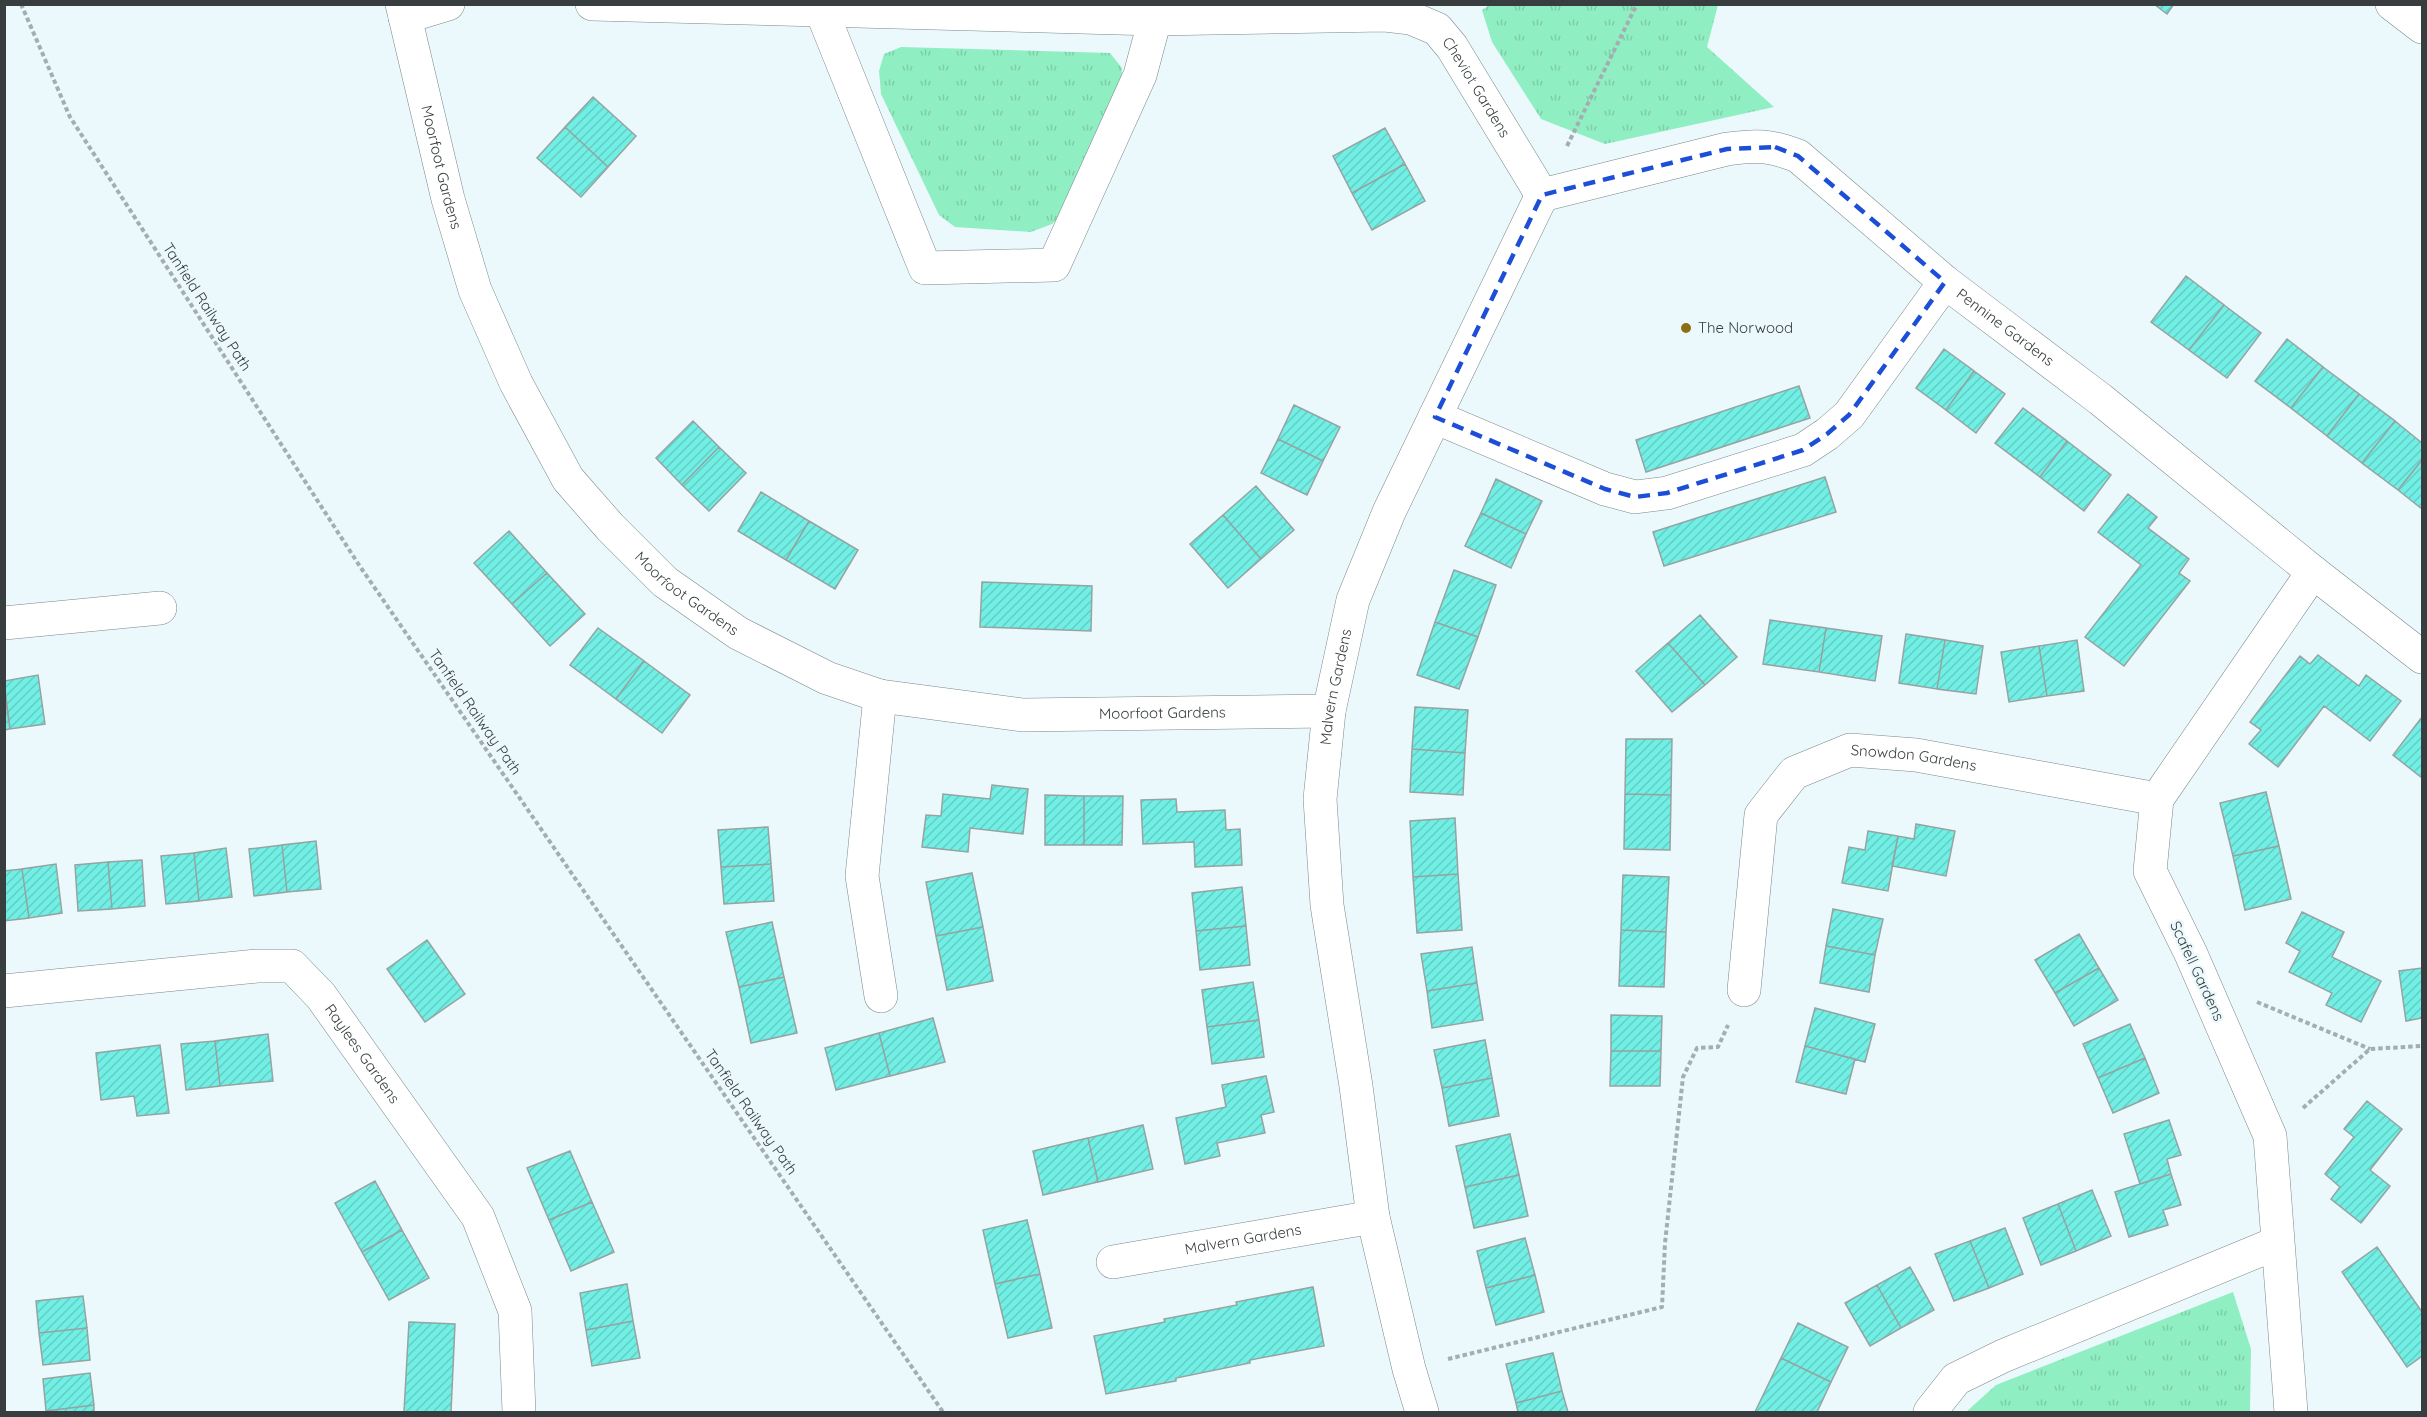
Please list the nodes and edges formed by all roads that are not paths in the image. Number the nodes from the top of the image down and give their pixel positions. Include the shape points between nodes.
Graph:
1 (448, 4) edge
2 (592, 4) edge
3 (2392, 4) edge
4 (403, 11) edge
5 (822, 12) junction
6 (1155, 12) edge
7 (2422, 27) edge
8 (1542, 195) junction
9 (1945, 282) junction
10 (1435, 417) junction
11 (2313, 572) junction
12 (160, 608) dead end
13 (4, 623) edge
14 (2422, 657) edge
15 (880, 696) junction
16 (1329, 711) junction
17 (2157, 799) junction
18 (1744, 990) road end
19 (4, 991) edge
20 (881, 996) dead end
21 (1373, 1217) junction
22 (2277, 1243) junction
23 (1113, 1262) dead end
24 (519, 1413) edge
25 (1422, 1413) edge
26 (1930, 1413) edge
27 (2291, 1413) edge

1 - 4 street
2 - 5 street, Cheviot Gardens
3 - 7 street
4 - 15 street, Moorfoot Gardens via 448,199 475,290 516,383 568,479 665,582 738,633 827,678
5 - 6 street, Cheviot Gardens
5 - 6 street via 925,268 1054,265 1140,75
6 - 8 street, Cheviot Gardens via 1385,15 1411,18 1437,29 1452,47
8 - 9 street, Pennine Gardens via 1727,149 1775,147 1798,156
8 - 10 street, Malvern Gardens
9 - 10 street via 1849,415 1827,434 1803,450 1667,493 1635,496 1605,489
9 - 11 street, Pennine Gardens via 2100,399
10 - 16 street, Malvern Gardens via 1389,512 1353,600
11 - 14 street, Pennine Gardens
11 - 17 street, Scafell Gardens
12 - 13 street
15 - 16 street, Moorfoot Gardens via 1023,715
15 - 20 street via 862,876
16 - 21 street, Malvern Gardens via 1320,799 1327,905
17 - 18 street, Snowdon Gardens via 1916,755 1850,750 1794,773 1761,815
17 - 22 street, Scafell Gardens via 2150,871 2191,954 2270,1136
19 - 24 street, Raylees Gardens via 257,966 292,966 321,996 478,1217 514,1311
21 - 23 street, Malvern Gardens
21 - 25 street, Malvern Gardens
22 - 26 street via 1956,1379
22 - 27 street, Scafell Gardens

